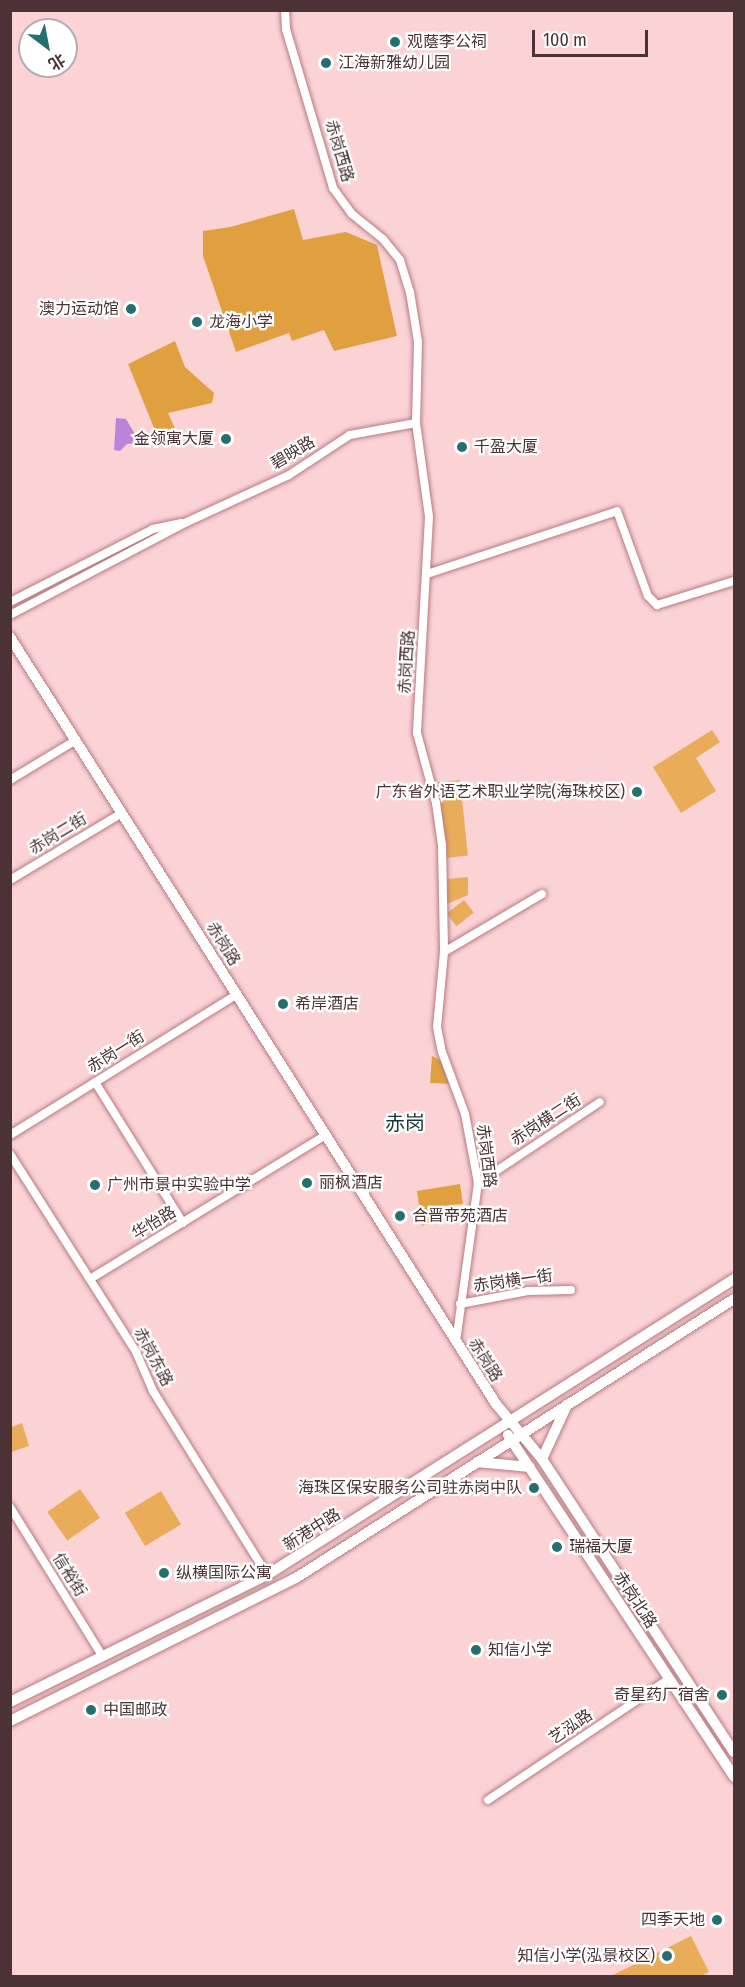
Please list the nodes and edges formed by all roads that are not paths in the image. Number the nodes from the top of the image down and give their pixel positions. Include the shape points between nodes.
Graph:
1 (285, 10) edge
2 (416, 423) junction
3 (188, 522) junction
4 (427, 574) junction
5 (733, 583) edge
6 (10, 602) edge
7 (10, 615) edge
8 (10, 637) edge
9 (15, 650) edge
10 (76, 740) junction
11 (10, 780) edge
12 (122, 813) junction
13 (10, 880) edge
14 (542, 894) dead end
15 (444, 952) junction
16 (237, 994) junction
17 (95, 1082) junction
18 (600, 1102) dead end
19 (10, 1135) edge
20 (326, 1135) junction
21 (10, 1154) edge
22 (478, 1183) junction
23 (183, 1223) junction
24 (408, 1267) junction
25 (90, 1279) junction
26 (735, 1279) edge
27 (571, 1290) dead end
28 (735, 1299) edge
29 (460, 1304) junction
30 (456, 1342) junction
31 (567, 1405) junction
32 (506, 1425) junction
33 (522, 1434) junction
34 (511, 1440) junction
35 (542, 1459) junction
36 (477, 1462) junction
37 (530, 1467) junction
38 (10, 1507) edge
39 (267, 1575) junction
40 (241, 1589) junction
41 (276, 1590) junction
42 (249, 1603) junction
43 (103, 1658) junction
44 (669, 1679) junction
45 (10, 1702) edge
46 (10, 1721) edge
47 (735, 1752) edge
48 (735, 1777) edge
49 (488, 1800) dead end

1 - 2 street, 赤岗西路 via 286,29 333,188 351,214 394,251 404,272 419,348
2 - 3 street, 碧映路 via 350,435 289,475
2 - 4 street, 赤岗西路 via 427,496
3 - 6 street, 碧映路 via 153,529
3 - 7 street, 碧映路
4 - 5 street via 617,511 654,603 660,605
4 - 15 street, 赤岗西路 via 417,733 436,803 442,845
8 - 9 main road, 赤岗路
9 - 10 main road, 赤岗路
10 - 11 street
10 - 12 main road, 赤岗路
12 - 13 street, 赤岗二街
12 - 16 main road, 赤岗路
14 - 15 street
15 - 22 street, 赤岗西路 via 438,1038 465,1114
16 - 17 street, 赤岗一街
16 - 20 main road, 赤岗路
17 - 19 street, 赤岗一街
17 - 23 street
18 - 22 street, 赤岗横二街
20 - 23 street, 华怡路
20 - 24 main road, 赤岗路
21 - 25 street, 赤岗东路
22 - 29 street, 赤岗西路
23 - 25 street, 华怡路
24 - 30 main road, 赤岗路
24 - 32 main road, 赤岗路
25 - 39 street, 赤岗东路
26 - 32 main road, 新港中路
27 - 29 street, 赤岗横一街 via 528,1292
28 - 31 main road, 新港中路
29 - 30 street, 赤岗西路
30 - 32 main road, 赤岗路
31 - 33 main road, 新港中路
31 - 35 main road
32 - 33 main road, 赤岗路
32 - 34 main road, 赤岗路
32 - 39 main road, 新港中路
33 - 34 main road, 新港中路
33 - 35 main road, 赤岗北路
34 - 36 main road, 新港中路
34 - 37 main road, 赤岗北路
35 - 47 main road, 赤岗北路
36 - 37 main road
36 - 41 main road, 新港中路
37 - 44 main road, 赤岗北路
38 - 43 street, 信裕街
39 - 40 main road, 新港中路
39 - 41 main road
40 - 42 main road
40 - 43 main road, 新港中路
41 - 42 main road, 新港中路
42 - 46 main road, 新港中路
43 - 45 main road, 新港中路
44 - 48 main road, 赤岗北路
44 - 49 street, 艺泓路

